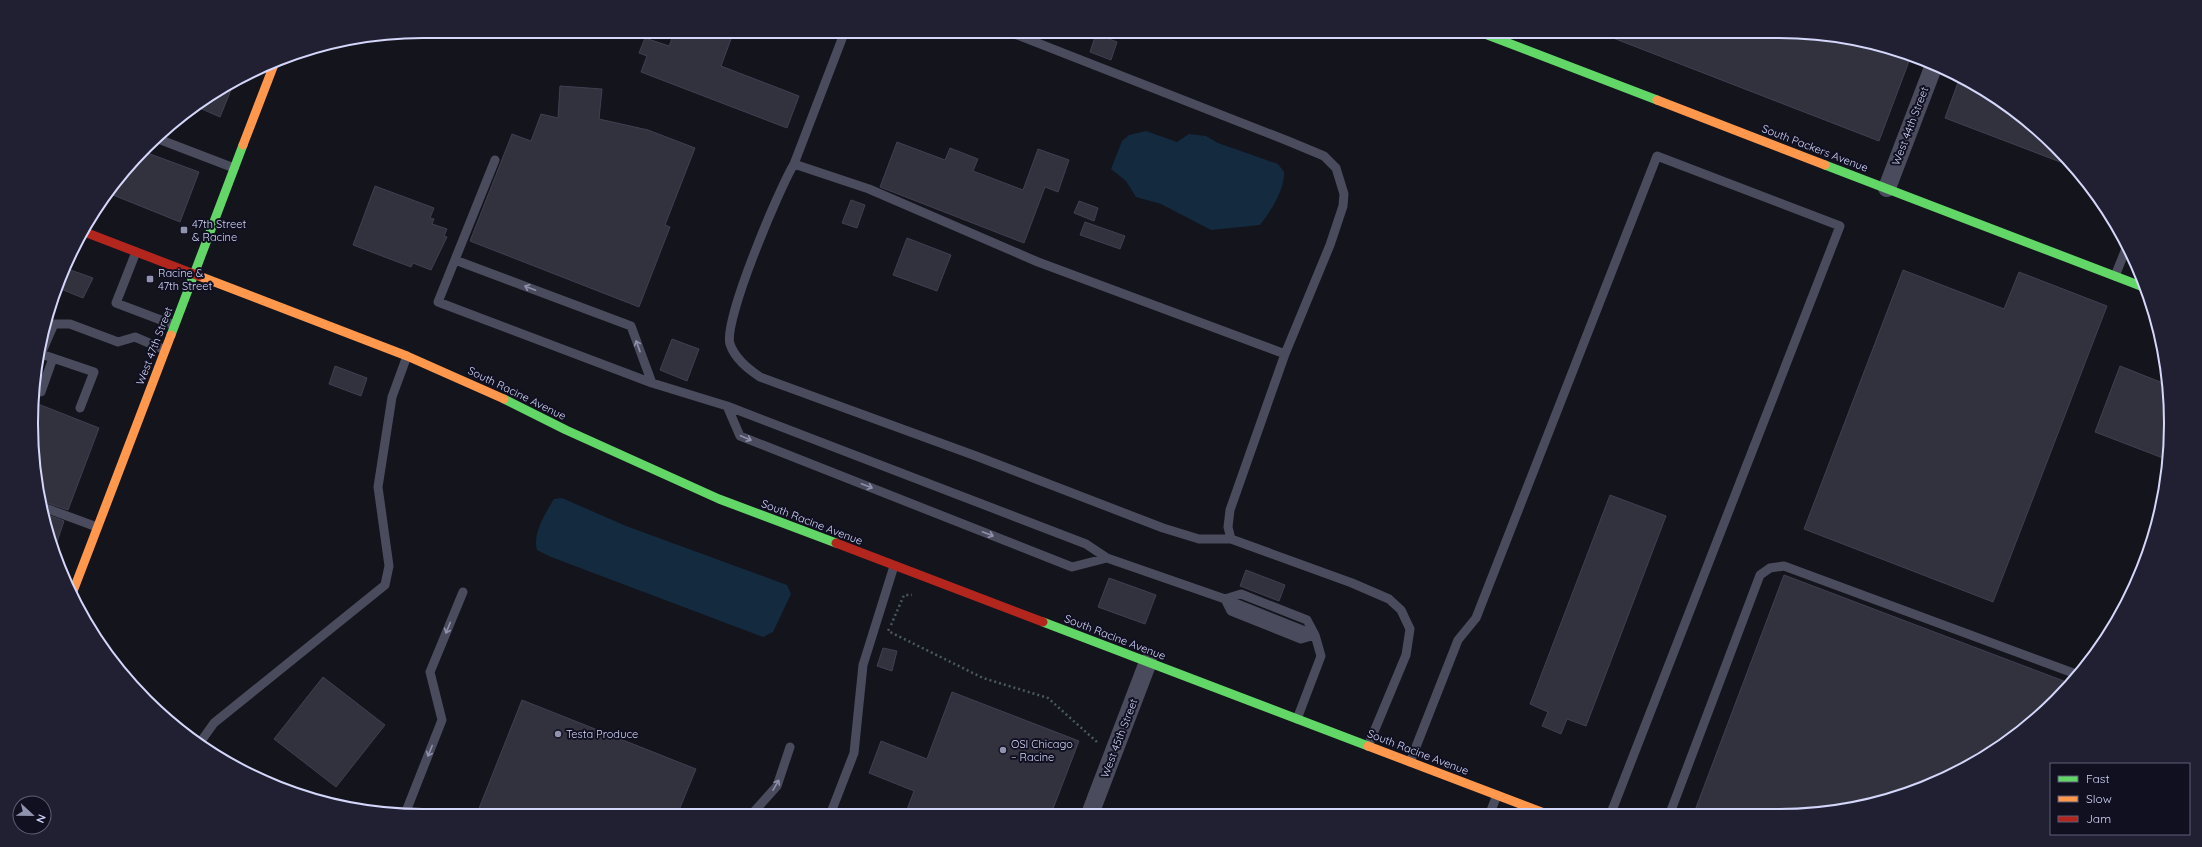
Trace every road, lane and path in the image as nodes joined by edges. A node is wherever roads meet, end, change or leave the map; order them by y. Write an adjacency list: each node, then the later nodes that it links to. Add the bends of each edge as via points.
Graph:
1 (842, 38): 8 (lane)
2 (1025, 38): 21 (lane, via 1324,156 1336,168 1344,194 1343,206)
3 (1495, 38): 10 (street, South Packers Avenue)
4 (272, 69): 9 (street, West 47th Street)
5 (1932, 70): 10 (street, West 44th Street)
6 (162, 140): 9 (lane)
7 (495, 160): 14 (lane)
8 (794, 164): 21 (lane, via 869,188 1038,262); 31 (lane, via 782,184 740,293 730,327 730,343 746,368 760,378 976,456 1163,528 1199,539)
9 (234, 168): 15 (street, West 47th Street)
10 (1887, 188): 16 (street, South Packers Avenue)
11 (89, 234): 12 (street, South Racine Avenue)
12 (136, 252): 15 (street, South Racine Avenue); 18 (lane, via 116,303)
13 (2124, 253): 16 (lane)
14 (455, 260): 25 (lane, one-way to 14, via 631,326); 25 (lane, via 438,302)
15 (194, 274): 18 (street, West 47th Street); 23 (street, South Racine Avenue)
16 (2115, 276): 17 (street, South Packers Avenue)
17 (2138, 285)
18 (174, 325): 20 (street, West 47th Street)
19 (48, 338): 20 (lane, via 54,324 70,324 118,342 135,337)
20 (165, 350): 30 (street, West 47th Street)
21 (1285, 354): 31 (lane, via 1230,510 1228,527)
22 (44, 355): 24 (lane)
23 (407, 356): 33 (street, South Racine Avenue, via 719,499); 42 (lane, via 392,397 378,487 389,566 385,585 214,723)
24 (53, 358): 26 (lane); 28 (lane, via 94,372)
25 (652, 383): 27 (lane)
26 (41, 392)
27 (727, 406): 32 (lane, via 1086,544); 32 (lane, one-way to 32, via 740,436 1072,567)
28 (80, 408)
29 (47, 509): 30 (lane)
30 (97, 527): 34 (street, West 47th Street)
31 (1231, 539): 44 (lane, via 1352,583 1389,599 1401,610 1410,629 1406,655)
32 (1107, 558): 37 (lane)
33 (894, 566): 39 (street, South Racine Avenue); 50 (lane, via 863,665 854,753)
34 (75, 587)
35 (463, 592): 48 (lane, one-way to 48, via 430,672 442,720)
36 (919, 594): 43 (path, via 904,595 888,631 983,678 1048,698)
37 (1225, 599): 38 (lane, via 1231,611 1301,639); 38 (lane, via 1241,594 1307,620)
38 (1315, 635): 41 (lane, via 1322,656)
39 (1148, 662): 41 (street, South Racine Avenue); 51 (street, West 45th Street)
40 (2072, 673): 55 (lane, via 1784,566 1770,568 1760,575)
41 (1297, 719): 44 (street, South Racine Avenue)
42 (202, 739)
43 (1097, 742)
44 (1368, 746): 46 (street, South Racine Avenue)
45 (790, 747): 49 (lane, one-way to 45, via 777,786)
46 (1410, 762): 47 (street, South Racine Avenue); 54 (lane, via 1458,640 1476,618 1657,156 1840,226)
47 (1497, 795): 52 (lane); 53 (street, South Racine Avenue)
48 (407, 808)
49 (756, 809)
50 (832, 809)
51 (1092, 809)
52 (1492, 809)
53 (1534, 809)
54 (1613, 809)
55 (1672, 809)

